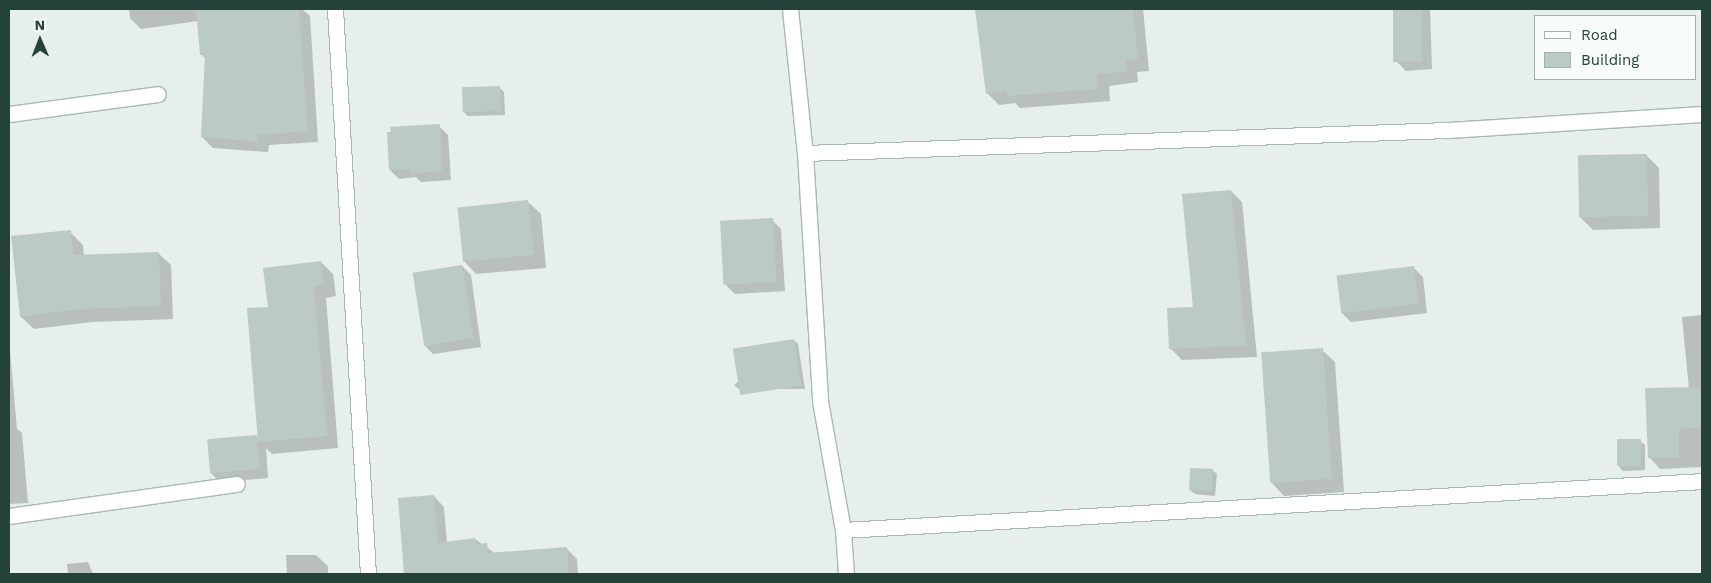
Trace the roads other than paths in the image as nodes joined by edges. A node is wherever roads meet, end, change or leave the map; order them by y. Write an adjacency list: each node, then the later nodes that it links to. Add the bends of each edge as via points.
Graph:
1 (335, 9): 11 (street)
2 (790, 9): 6 (street)
3 (158, 94): 4 (street)
4 (9, 114)
5 (1702, 114): 6 (street, via 1448,130)
6 (804, 153): 10 (street, via 820,401)
7 (1702, 481): 10 (street)
8 (237, 484): 9 (street)
9 (9, 516)
10 (843, 530): 12 (street)
11 (368, 574)
12 (846, 574)

